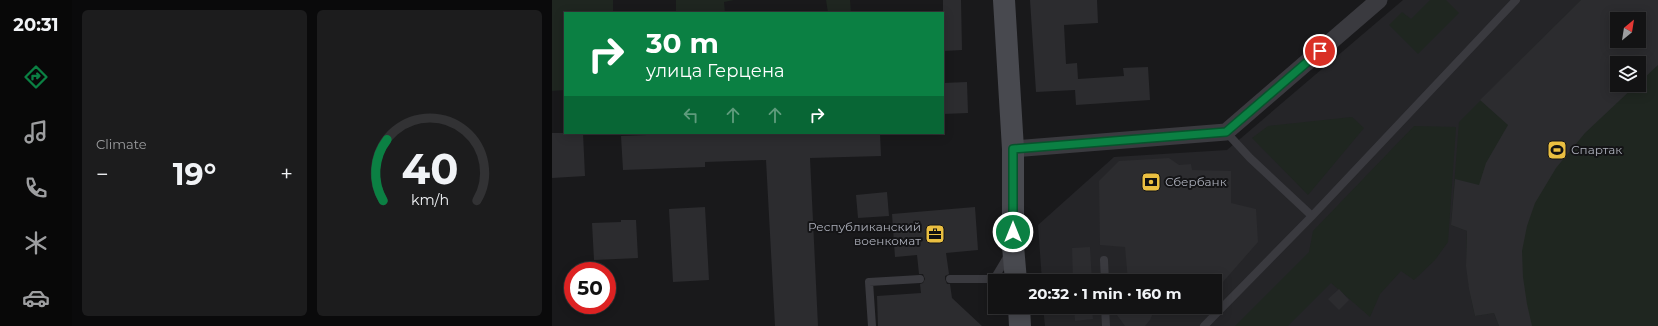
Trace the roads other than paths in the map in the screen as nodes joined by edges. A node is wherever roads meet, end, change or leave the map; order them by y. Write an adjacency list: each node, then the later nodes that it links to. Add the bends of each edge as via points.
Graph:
1 (1004, 0): 5 (main road)
2 (1379, 0): 4 (street)
3 (1516, 0): 6 (lane)
4 (1226, 132): 5 (street); 6 (lane)
5 (1013, 149): 7 (main road)
6 (1312, 216): 18 (lane)
7 (1014, 246): 9 (main road); 12 (lane, via 994,279)
8 (1104, 260): 10 (lane)
9 (1016, 274)
10 (1105, 274)
11 (920, 279): 15 (lane, via 869,282)
12 (950, 279)
13 (1019, 314): 16 (main road)
14 (1105, 314): 17 (lane)
15 (872, 326)
16 (1020, 326)
17 (1106, 326)
18 (1204, 326)

